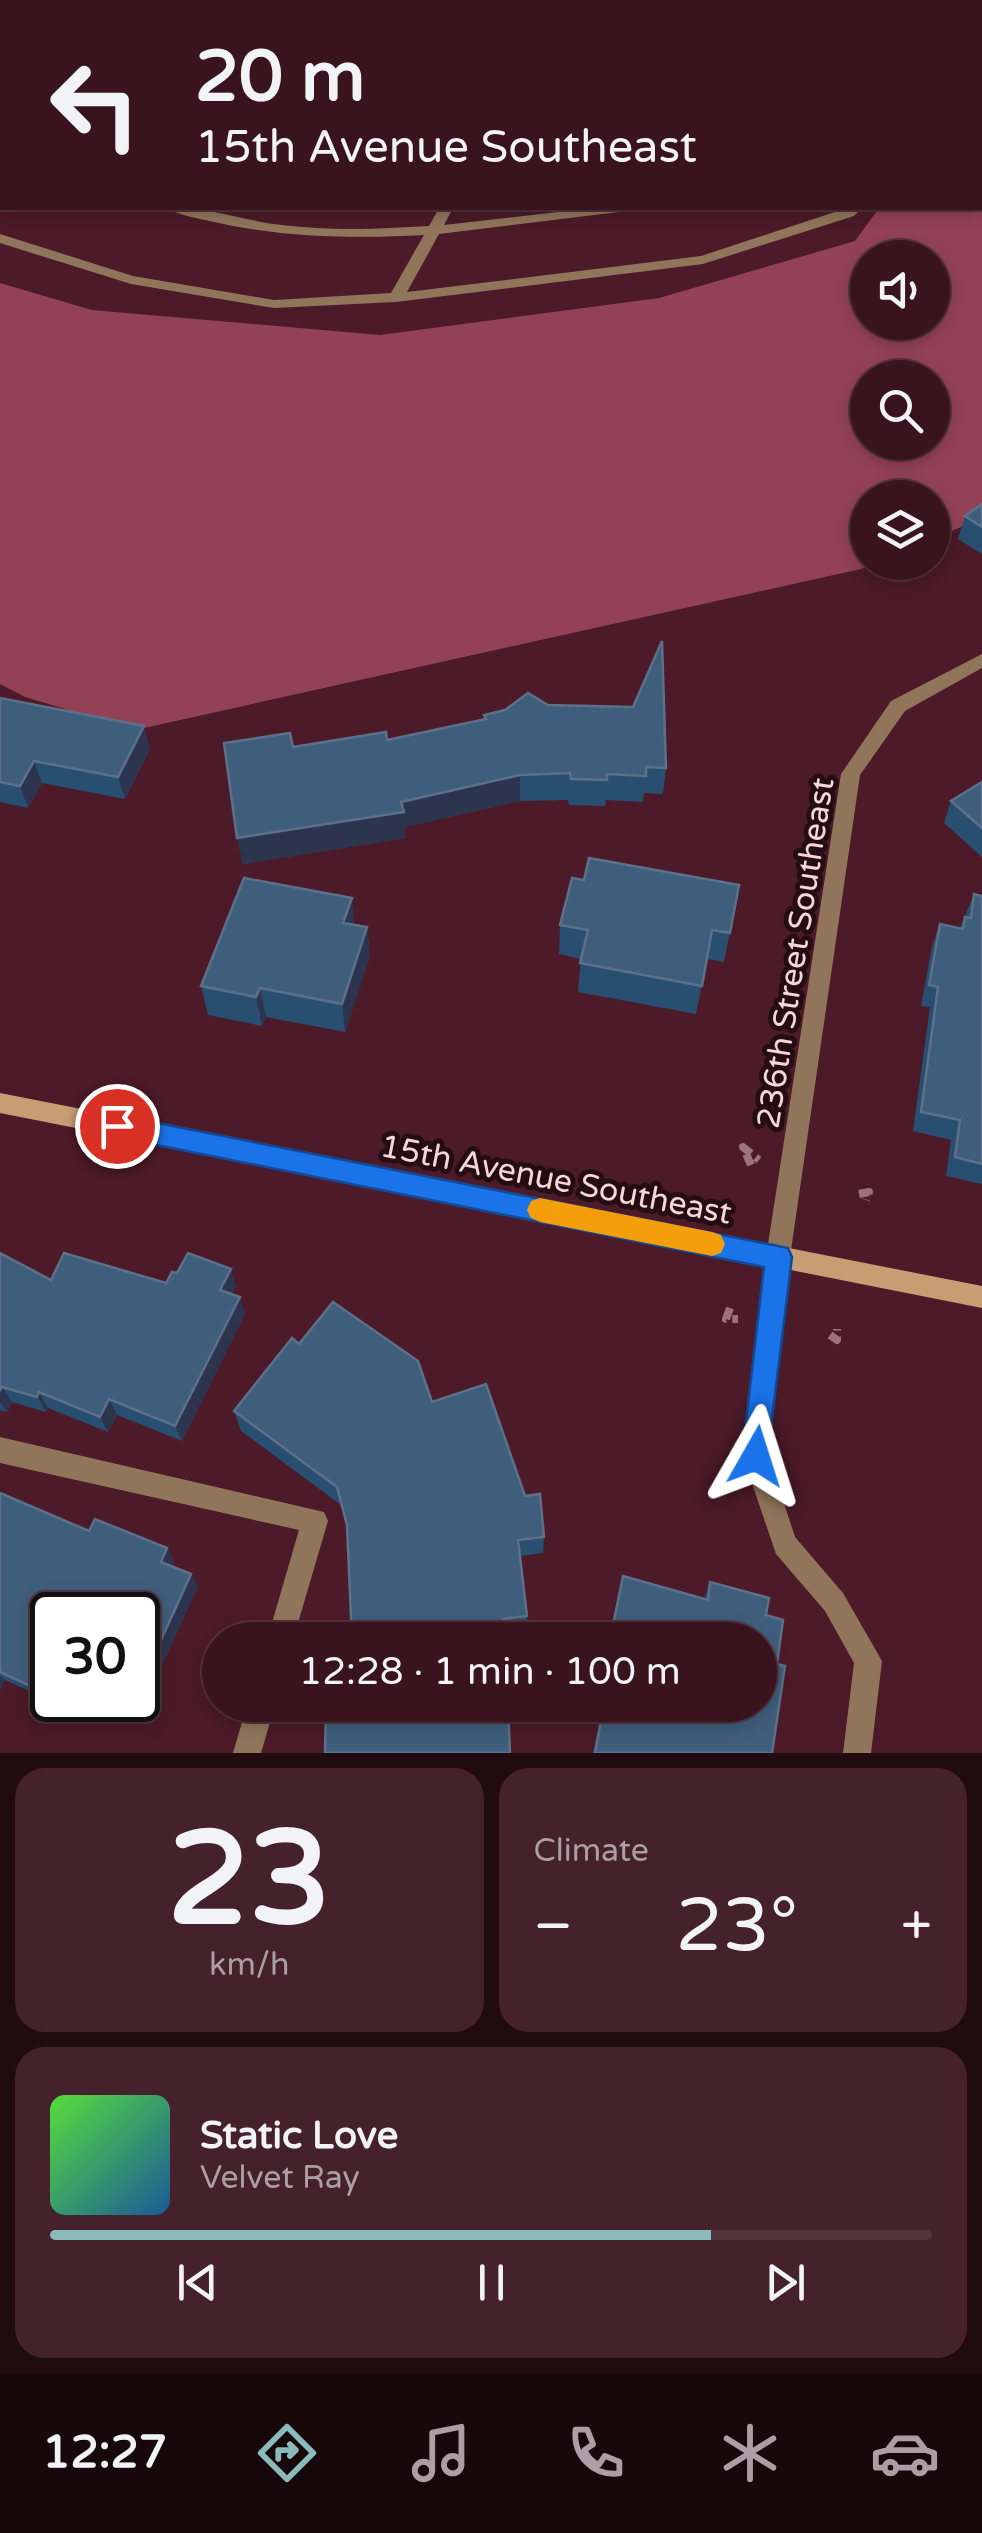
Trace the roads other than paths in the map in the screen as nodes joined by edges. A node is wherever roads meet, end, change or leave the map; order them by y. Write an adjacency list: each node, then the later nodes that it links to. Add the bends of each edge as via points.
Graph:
1 (182, 210): 5 (street, via 321,234)
2 (445, 210): 5 (street)
3 (602, 210): 5 (street)
4 (853, 210): 7 (street, via 703,260)
5 (434, 231): 7 (street)
6 (0, 238): 7 (street, via 131,280 274,304)
7 (396, 298)
8 (982, 660): 10 (street, 236th Street Southeast, via 898,706 851,774)
9 (0, 1103): 10 (street, 15th Avenue Southeast)
10 (778, 1257): 11 (street, 15th Avenue Southeast); 16 (street, 236th Street Southeast, via 756,1456 785,1545 834,1602 868,1662)
11 (982, 1297)
12 (0, 1450): 13 (street, via 315,1521)
13 (285, 1622)
14 (256, 1722): 15 (street)
15 (247, 1753)
16 (856, 1753)

